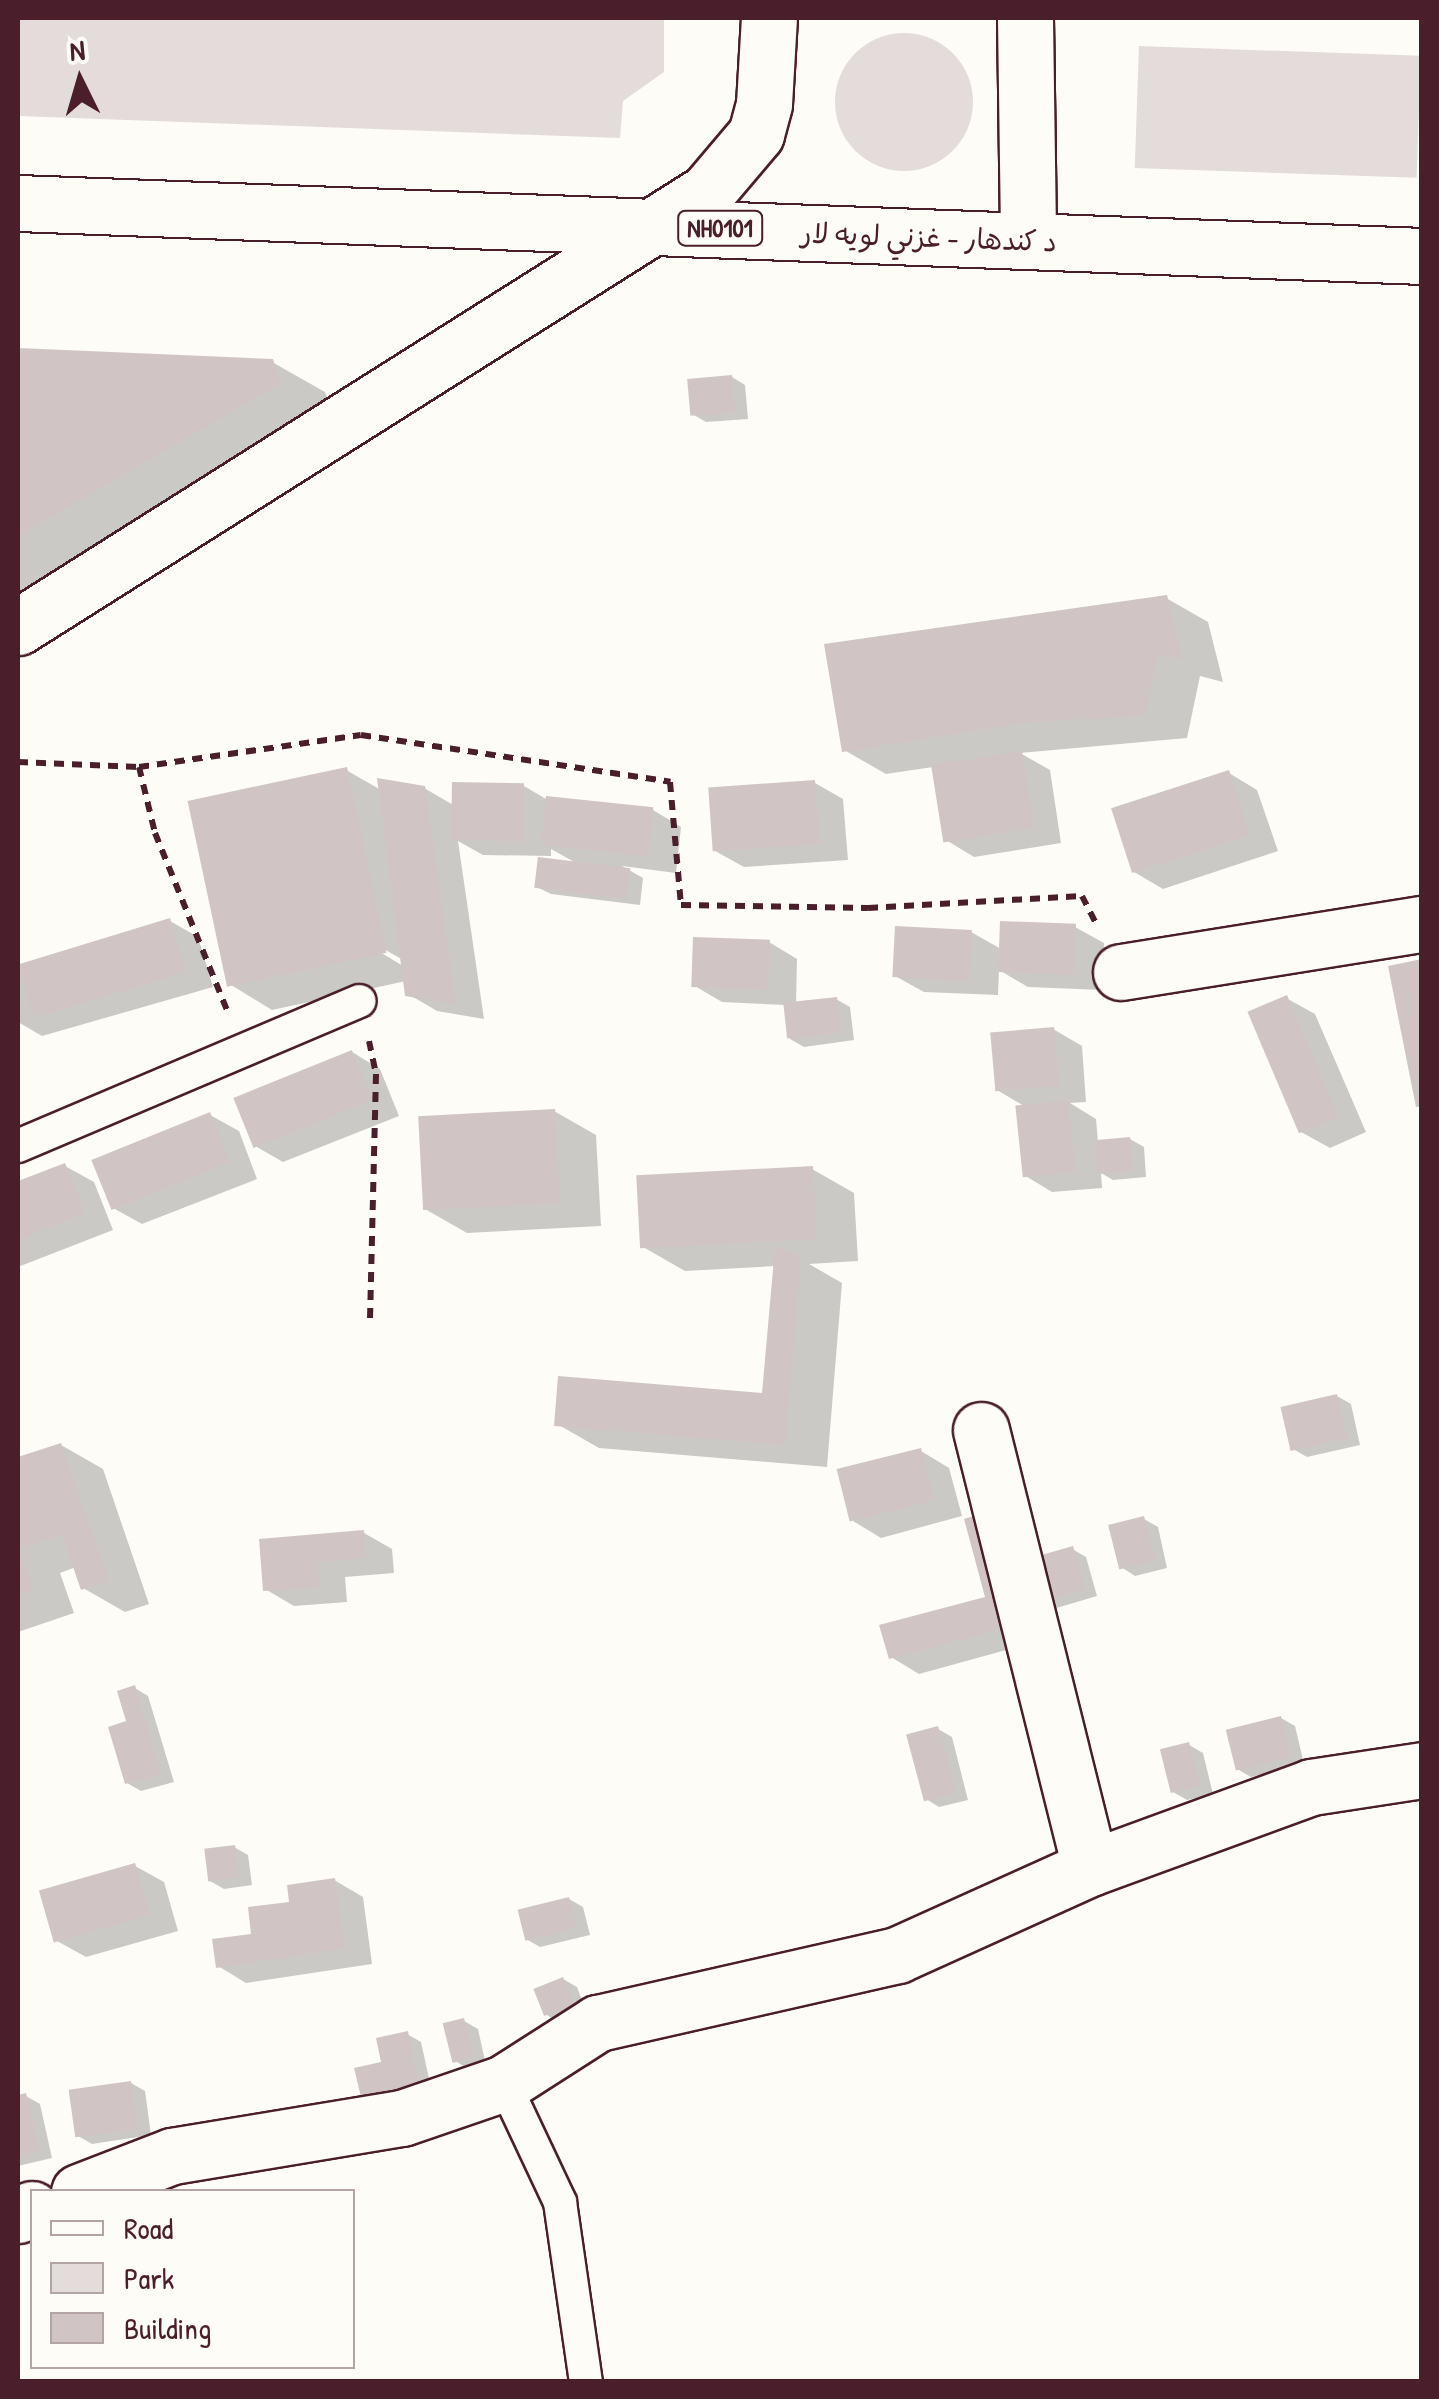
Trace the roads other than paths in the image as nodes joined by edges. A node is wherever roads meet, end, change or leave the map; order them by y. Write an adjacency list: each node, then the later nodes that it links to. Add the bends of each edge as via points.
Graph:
1 (769, 18): 4 (main road, via 756,134 707,192)
2 (1025, 18): 5 (main road)
3 (18, 203): 4 (main road, د کندهار - غزني لويه لار / NH0101)
4 (659, 226): 5 (main road, د کندهار - غزني لويه لار / NH0101); 7 (main road)
5 (1028, 240): 6 (main road, د کندهار - غزني لويه لار / NH0101)
6 (1422, 256)
7 (18, 627)
8 (1422, 924): 9 (main road)
9 (1121, 972)
10 (360, 1001): 11 (lane)
11 (18, 1146)
12 (980, 1430): 14 (main road)
13 (1422, 1770): 14 (main road, via 1310,1787)
14 (1090, 1868): 15 (main road, via 897,1955 598,2023)
15 (504, 2083): 16 (main road, via 402,2118 172,2156); 17 (lane, via 560,2202)
16 (87, 2189)
17 (586, 2382)

